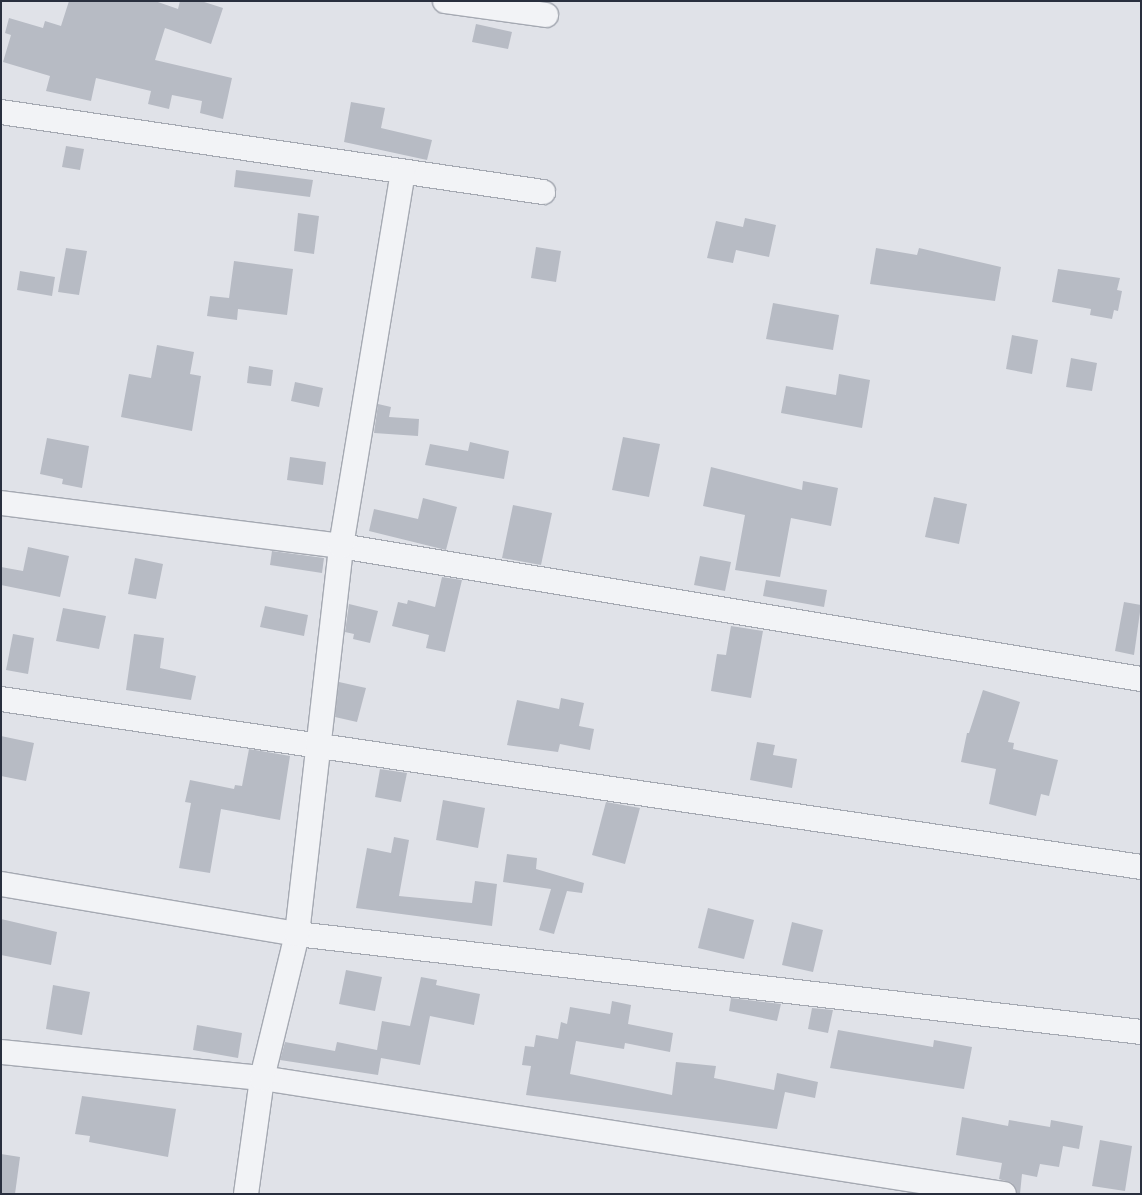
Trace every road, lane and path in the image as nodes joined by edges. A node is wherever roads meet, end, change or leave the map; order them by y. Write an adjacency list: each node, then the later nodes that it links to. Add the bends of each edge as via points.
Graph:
1 (445, 1): 2 (street)
2 (546, 15)
3 (1, 112): 4 (street)
4 (403, 172): 5 (street); 7 (street)
5 (543, 192)
6 (1, 503): 7 (street)
7 (341, 546): 8 (street); 10 (street)
8 (1141, 679)
9 (1, 699): 10 (street)
10 (319, 746): 11 (street); 13 (street)
11 (1141, 867)
12 (1, 884): 13 (street)
13 (297, 934): 14 (street); 16 (street)
14 (1141, 1032)
15 (1, 1052): 16 (street)
16 (262, 1078): 17 (street); 18 (street)
17 (246, 1194)
18 (1004, 1194)

